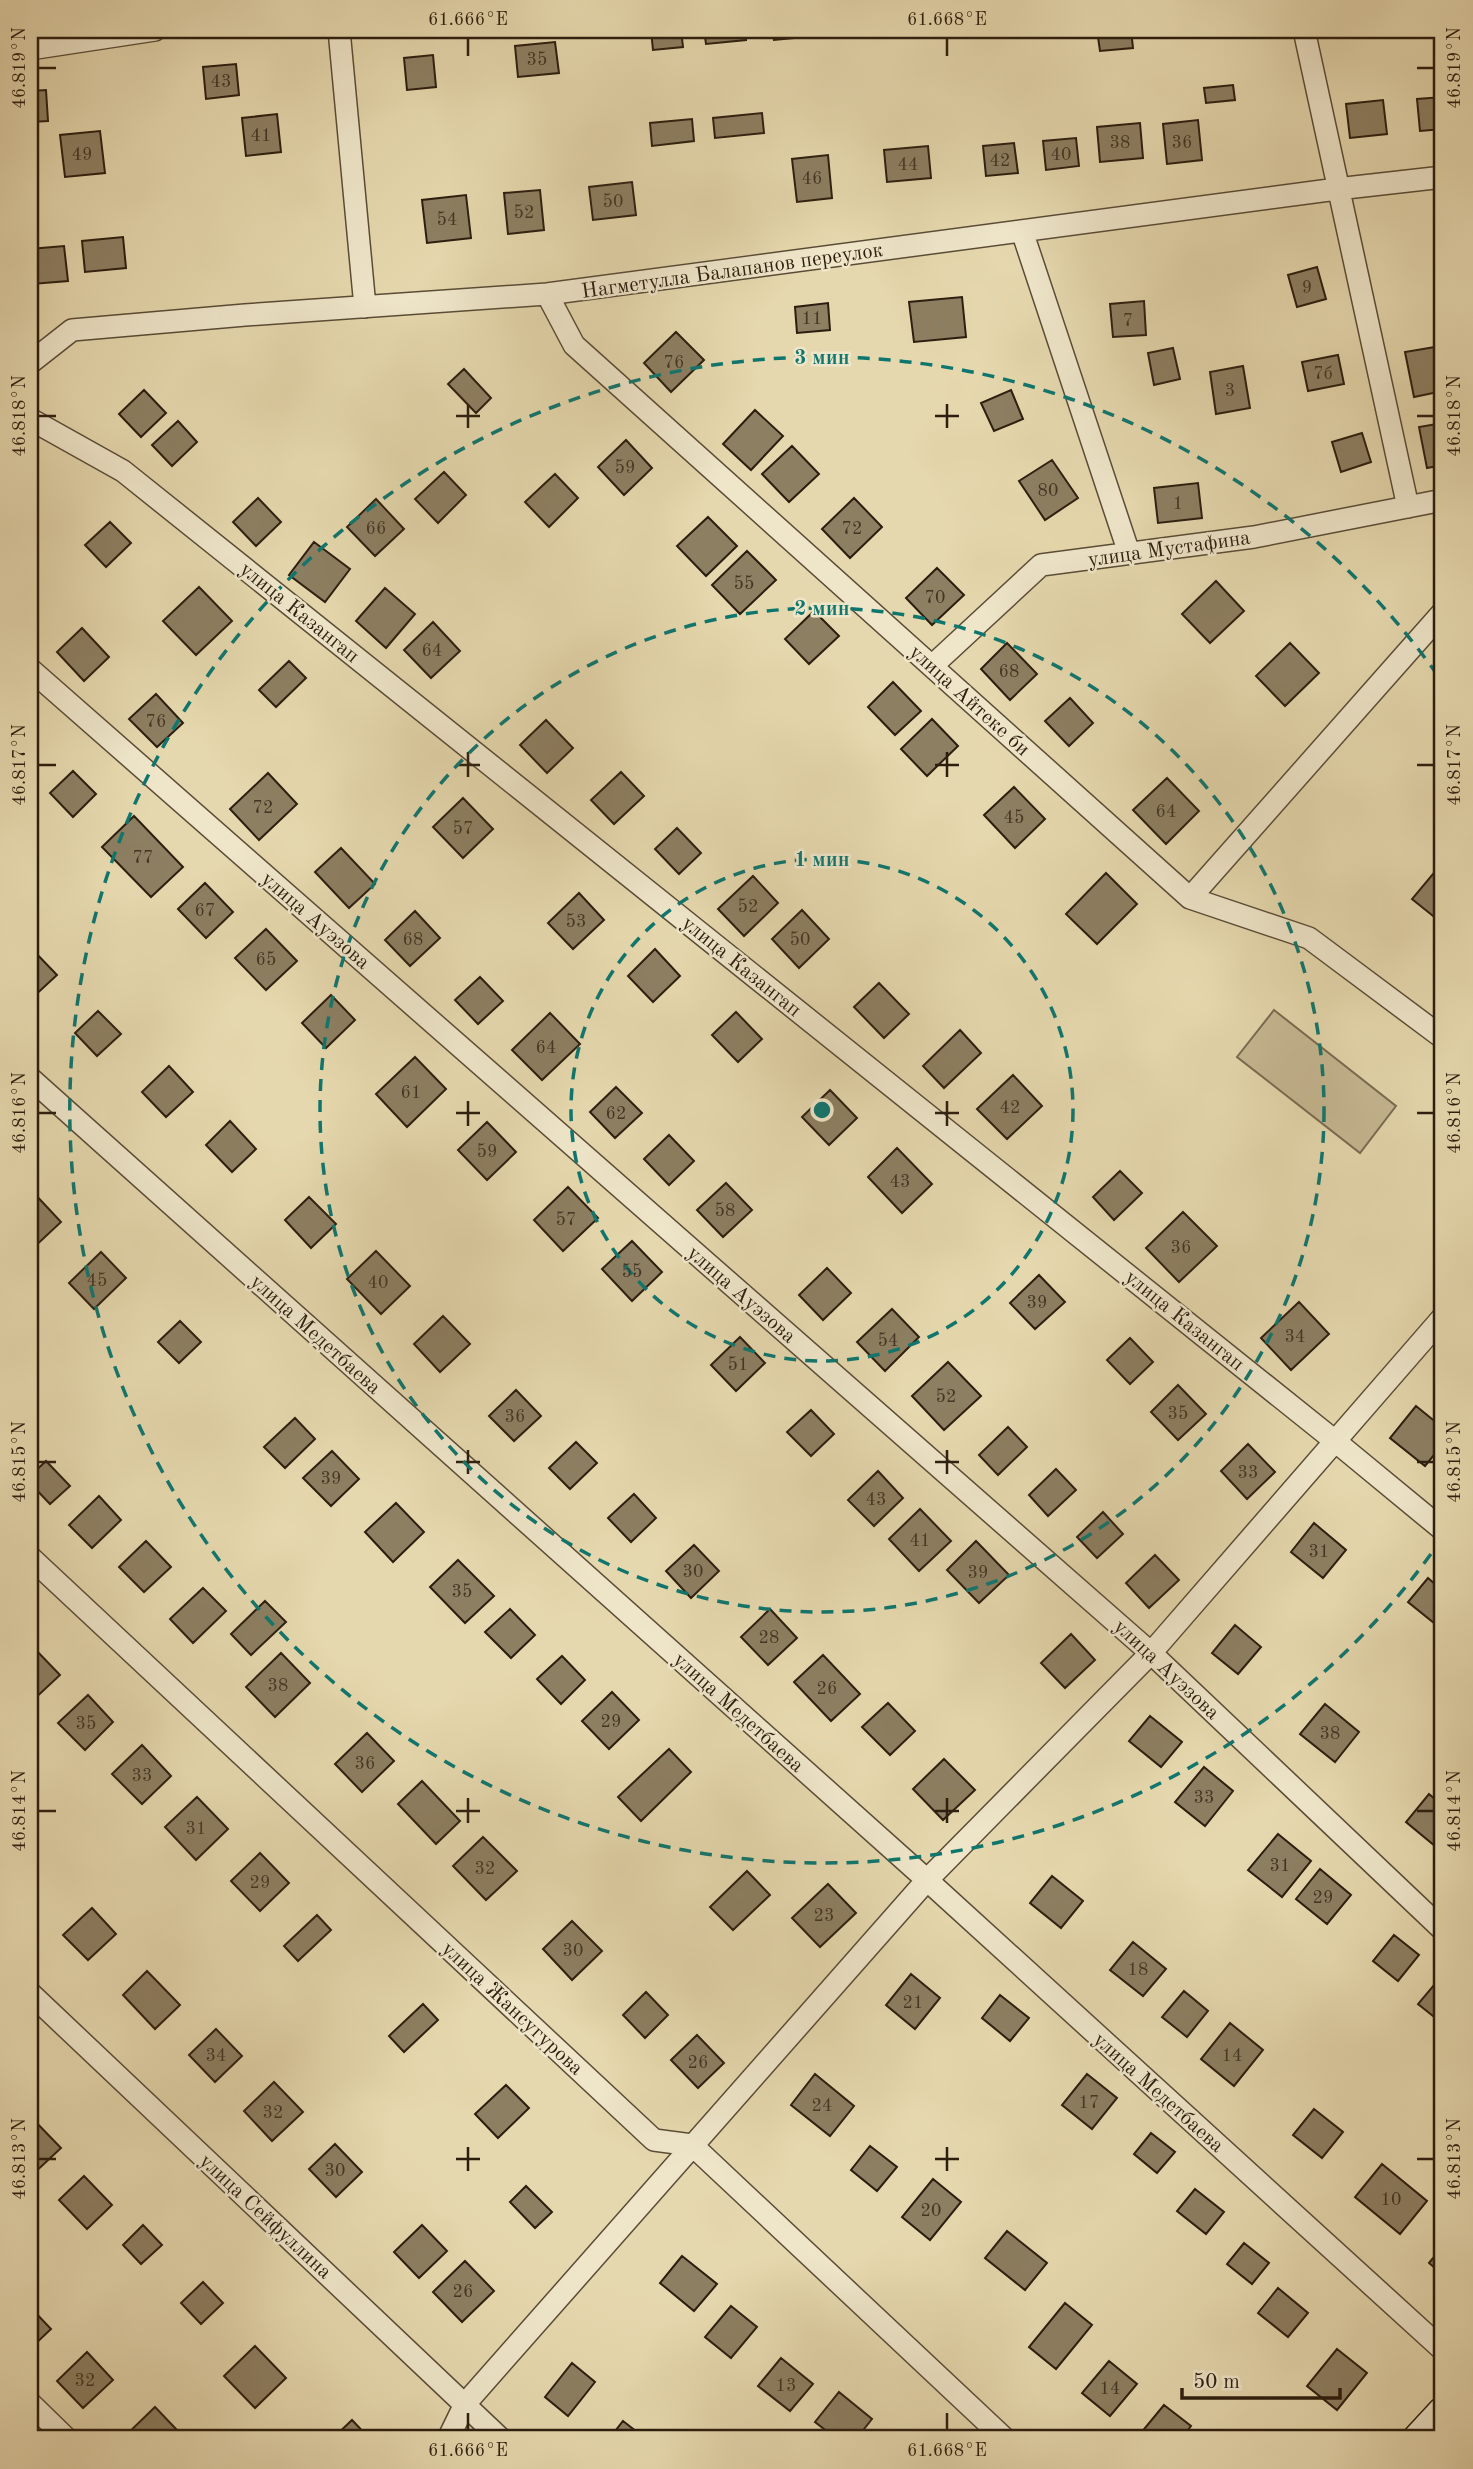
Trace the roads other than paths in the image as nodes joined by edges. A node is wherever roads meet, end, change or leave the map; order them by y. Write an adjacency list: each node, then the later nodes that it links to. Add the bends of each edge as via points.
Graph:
1 (155, 30): 4 (street)
2 (338, 30): 9 (street)
3 (1304, 30): 6 (street)
4 (30, 49)
5 (1443, 177): 6 (street, Нагметулла Балапанов переулок)
6 (1337, 189): 7 (street, Нагметулла Балапанов переулок); 13 (street)
7 (1022, 231): 8 (street, Нагметулла Балапанов переулок); 14 (street)
8 (547, 295): 9 (street, Нагметулла Балапанов переулок); 16 (street, улица Айтеке би, via 574,345)
9 (365, 307): 10 (street, Нагметулла Балапанов переулок, via 72,330)
10 (30, 363)
11 (30, 419): 22 (street, улица Казангап, via 132,479)
12 (1441, 503): 13 (street, улица Мустафина)
13 (1408, 507): 14 (street, улица Мустафина, via 1254,537)
14 (1129, 554): 16 (street, улица Мустафина, via 1041,565)
15 (1443, 612): 18 (street)
16 (932, 666): 18 (street, улица Айтеке би)
17 (30, 669): 25 (street, улица Ауэзова)
18 (1190, 898): 19 (street, улица Айтеке би, via 1309,938)
19 (1443, 1038)
20 (30, 1078): 26 (street, улица Медетбаева)
21 (1443, 1317): 22 (street)
22 (1335, 1441): 23 (street, улица Казангап); 25 (street)
23 (1443, 1530)
24 (30, 1557): 29 (street, улица Жансугурова, via 654,2140)
25 (1151, 1653): 26 (street); 27 (street, улица Ауэзова)
26 (927, 1880): 29 (street); 30 (street, улица Медетбаева)
27 (1443, 1930)
28 (30, 1993): 32 (street, улица Сейфуллина)
29 (692, 2145): 32 (street); 37 (street)
30 (1443, 2350)
31 (30, 2403): 34 (street)
32 (465, 2404): 35 (street); 36 (street, улица Сейфуллина)
33 (1443, 2412): 38 (street)
34 (67, 2439)
35 (448, 2439)
36 (501, 2439)
37 (1005, 2439)
38 (1418, 2439)

